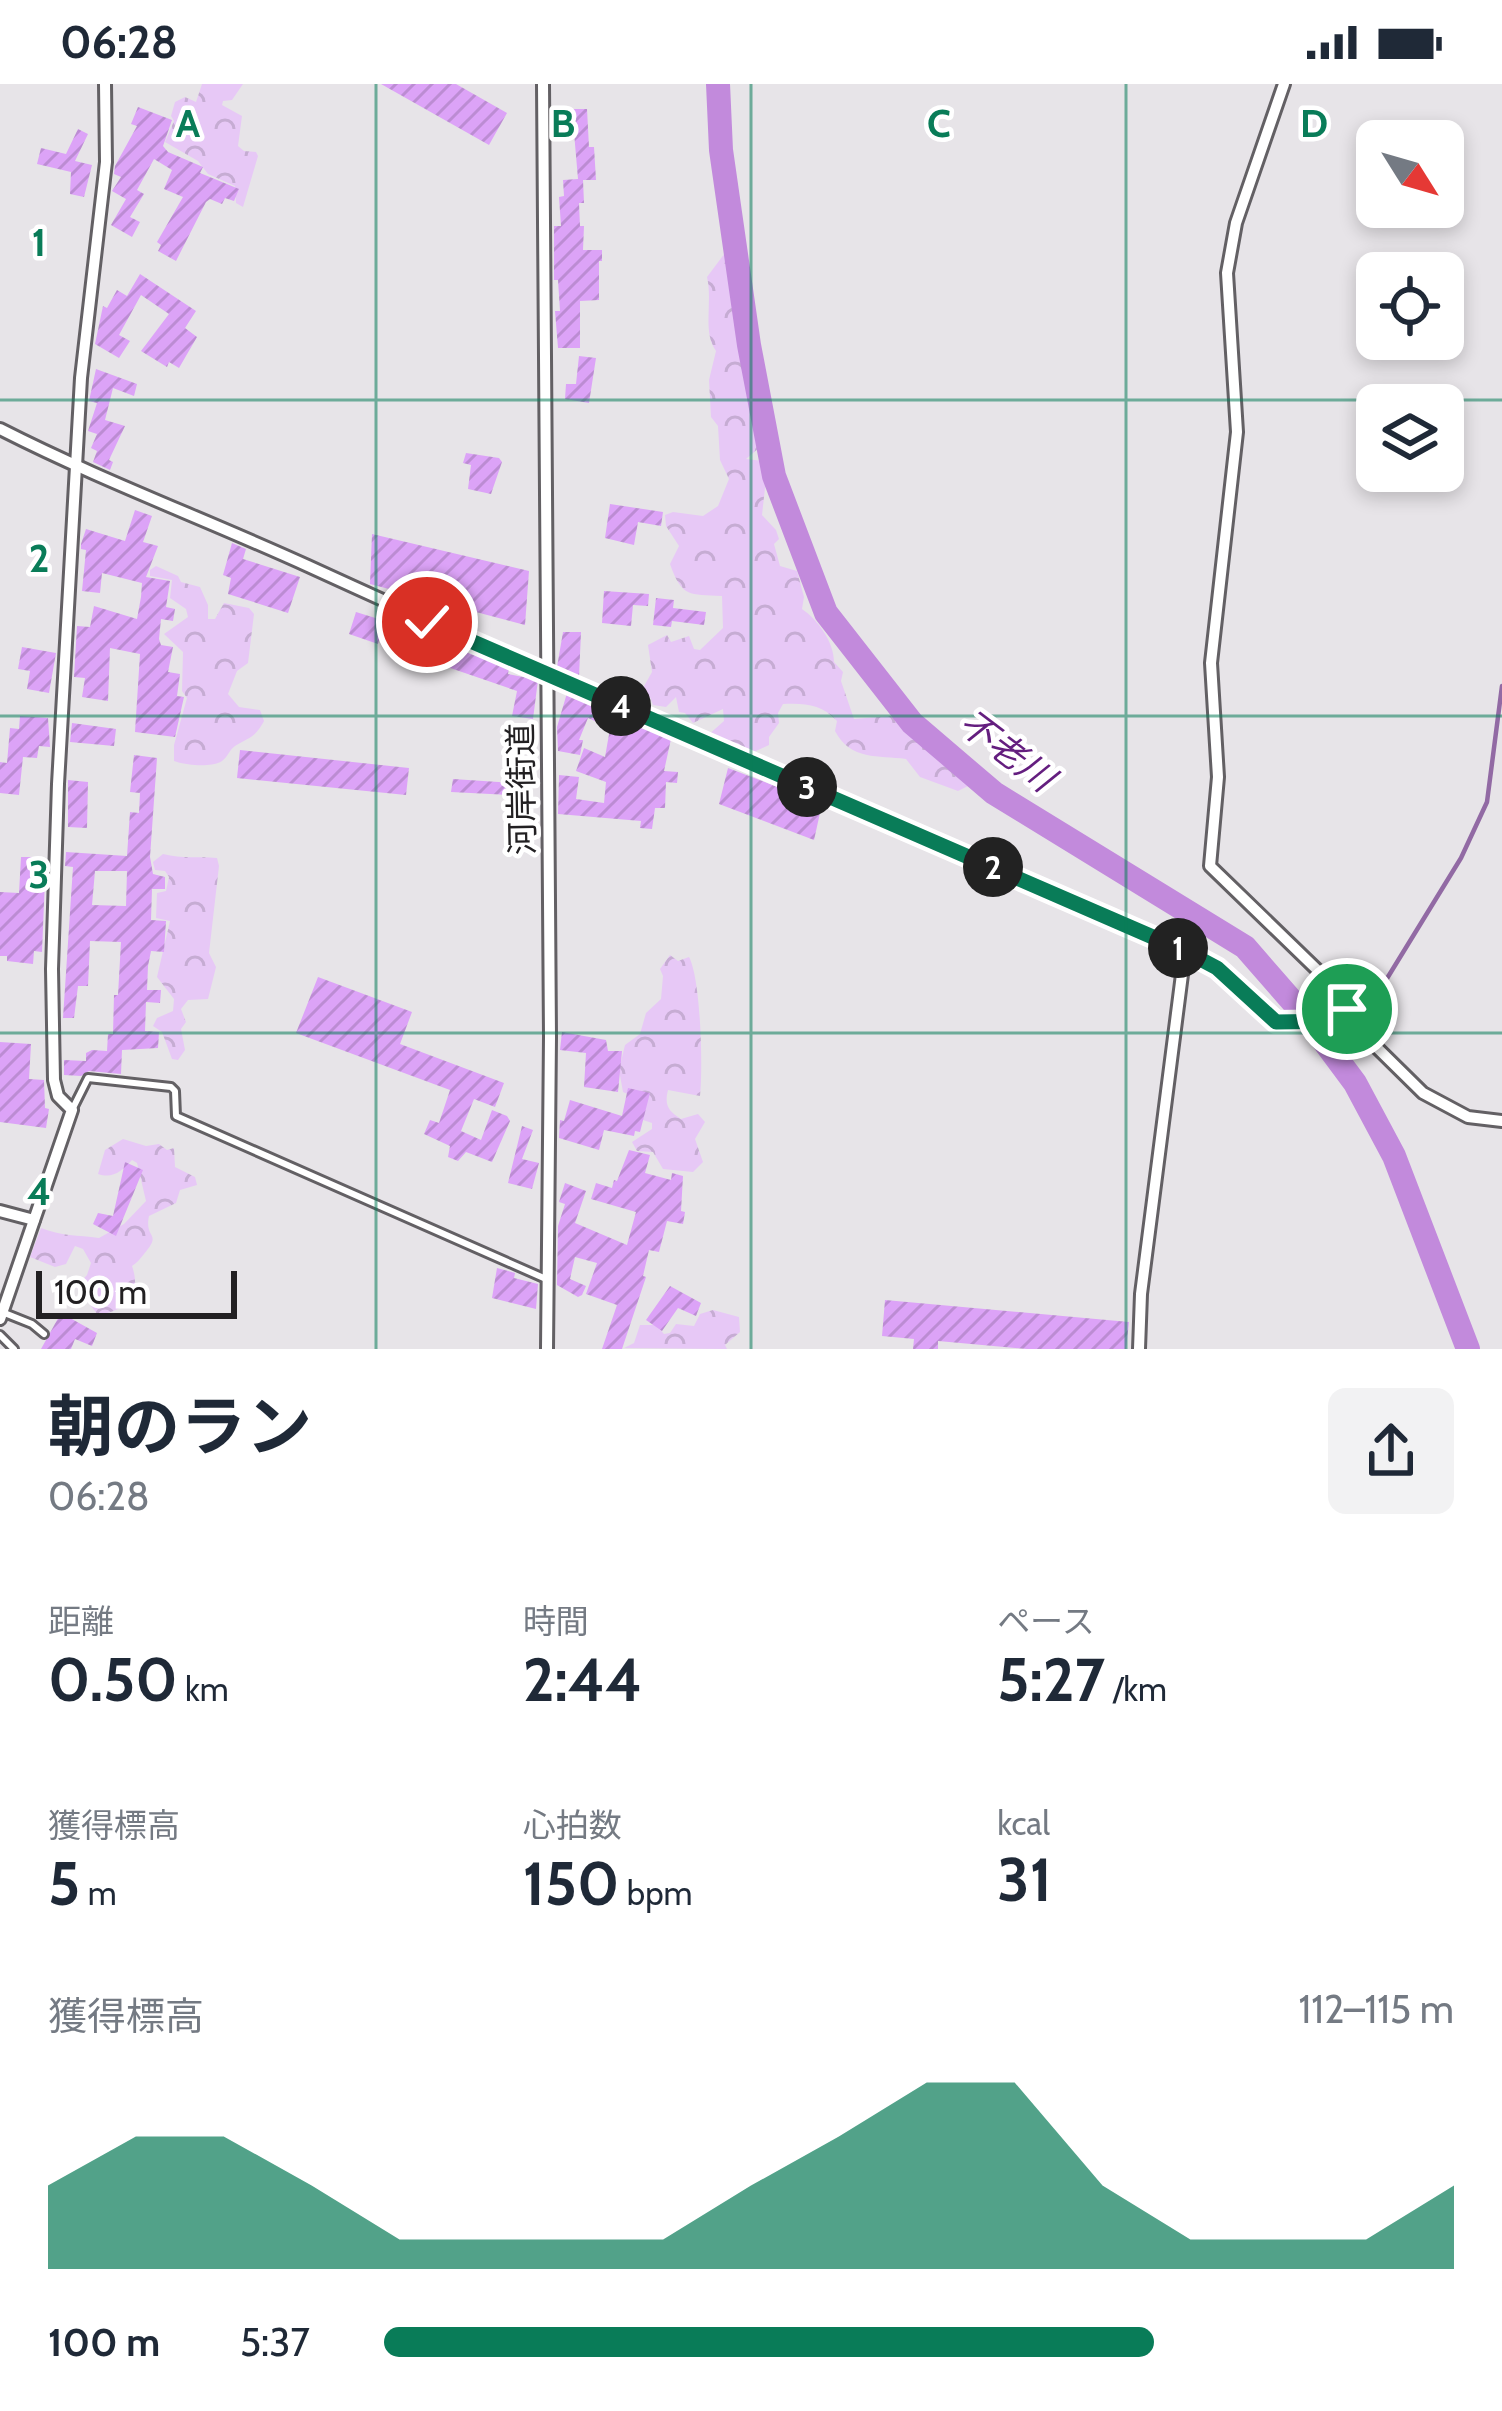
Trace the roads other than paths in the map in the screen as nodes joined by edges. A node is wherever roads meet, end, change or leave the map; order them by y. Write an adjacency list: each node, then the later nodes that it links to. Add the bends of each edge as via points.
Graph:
1 (105, 84): 5 (street, via 106,161)
2 (543, 84): 6 (street, 河岸街道)
3 (1284, 84): 8 (street, via 1227,273 1237,432 1211,663 1218,776 1210,866 1339,992 1347,1009)
4 (0, 429): 5 (street)
5 (78, 469): 6 (street); 9 (street, via 52,969 54,1080)
6 (547, 673): 7 (street); 13 (street, 河岸街道)
7 (1185, 951): 8 (street, via 1217,968 1276,1022); 19 (street)
8 (1341, 1021): 10 (street, via 1423,1093 1468,1118)
9 (72, 1110): 12 (street); 13 (lane, via 88,1078 171,1087 176,1116)
10 (1502, 1121)
11 (0, 1211): 12 (street)
12 (34, 1220): 14 (street)
13 (548, 1280): 18 (street, 河岸街道)
14 (1, 1316): 15 (lane)
15 (44, 1334)
16 (0, 1335): 17 (lane)
17 (14, 1349)
18 (547, 1349)
19 (1139, 1349)

